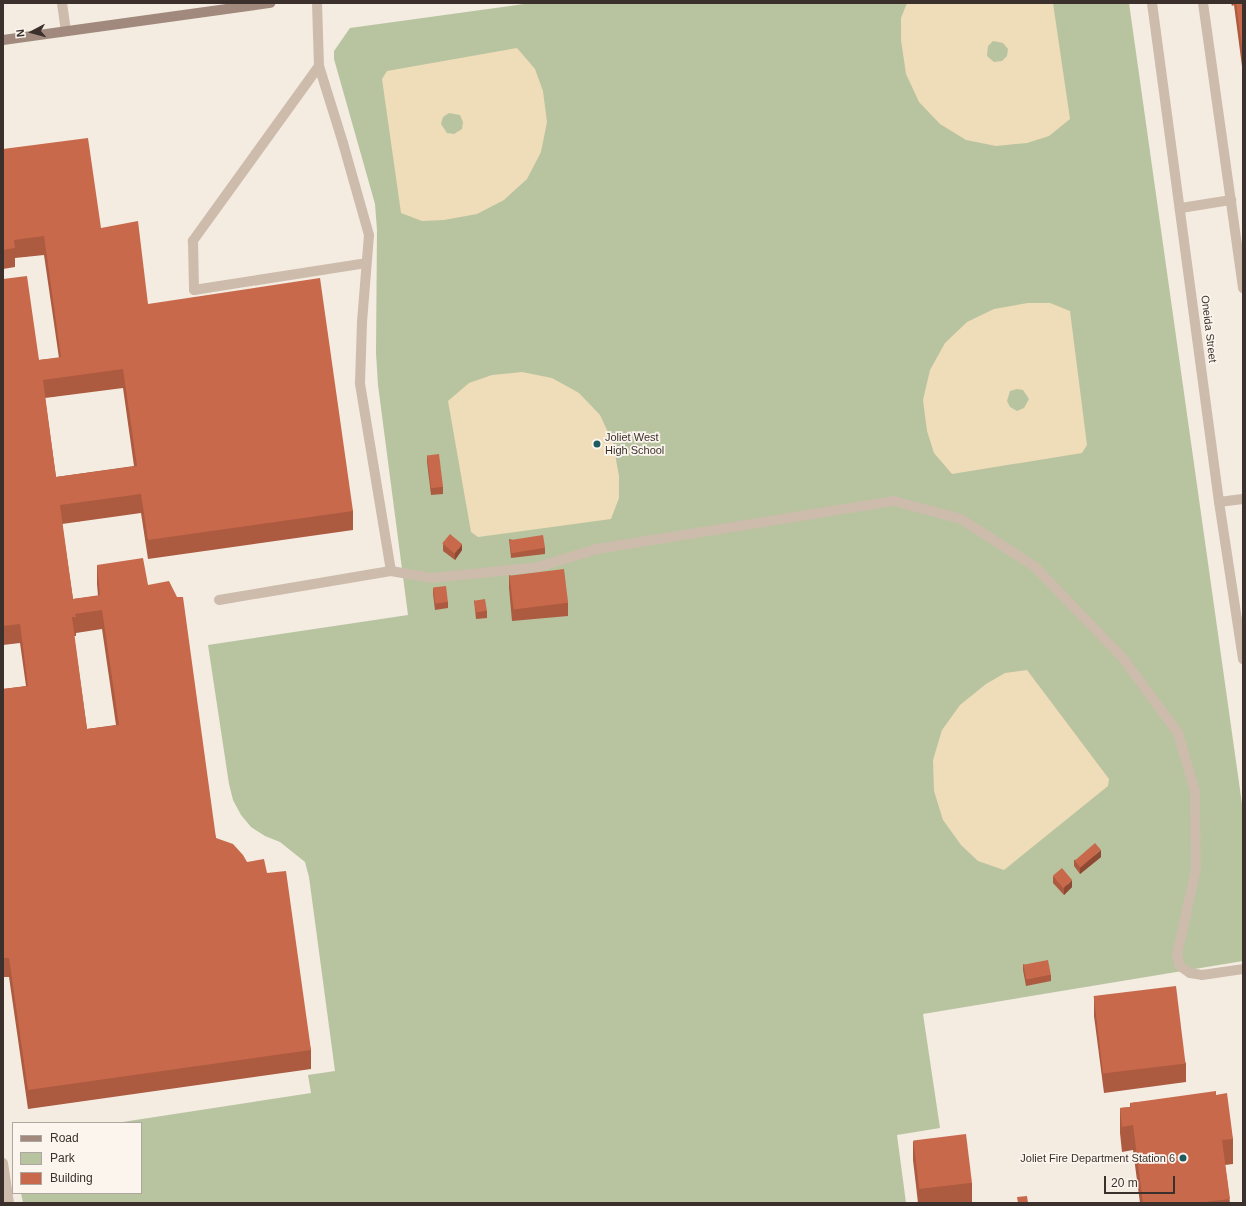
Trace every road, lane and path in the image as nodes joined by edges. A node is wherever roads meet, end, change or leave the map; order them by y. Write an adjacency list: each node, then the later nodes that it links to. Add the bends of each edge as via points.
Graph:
1 (62, 3): 6 (street)
2 (270, 3): 6 (main road)
3 (317, 3): 8 (street)
4 (1152, 3): 10 (street, Oneida Street)
5 (1203, 3): 9 (street)
6 (66, 31): 7 (main road)
7 (3, 40)
8 (319, 66): 11 (street, via 368,235); 11 (street, via 193,241 194,290)
9 (1231, 200): 10 (street); 12 (street)
10 (1181, 208): 14 (street, Oneida Street)
11 (366, 263): 15 (street, via 360,383)
12 (1243, 288)
13 (1243, 499): 14 (street)
14 (1219, 502): 17 (street, Oneida Street)
15 (391, 571): 16 (street); 18 (street, via 432,578 538,567 597,549 894,501 961,519 1034,566 1122,657 1178,733 1195,792 1196,869 1177,955 1180,966 1190,973 1202,975)
16 (219, 600)
17 (1243, 659)
18 (1243, 969)
19 (3, 1163): 20 (street)
20 (9, 1203)

